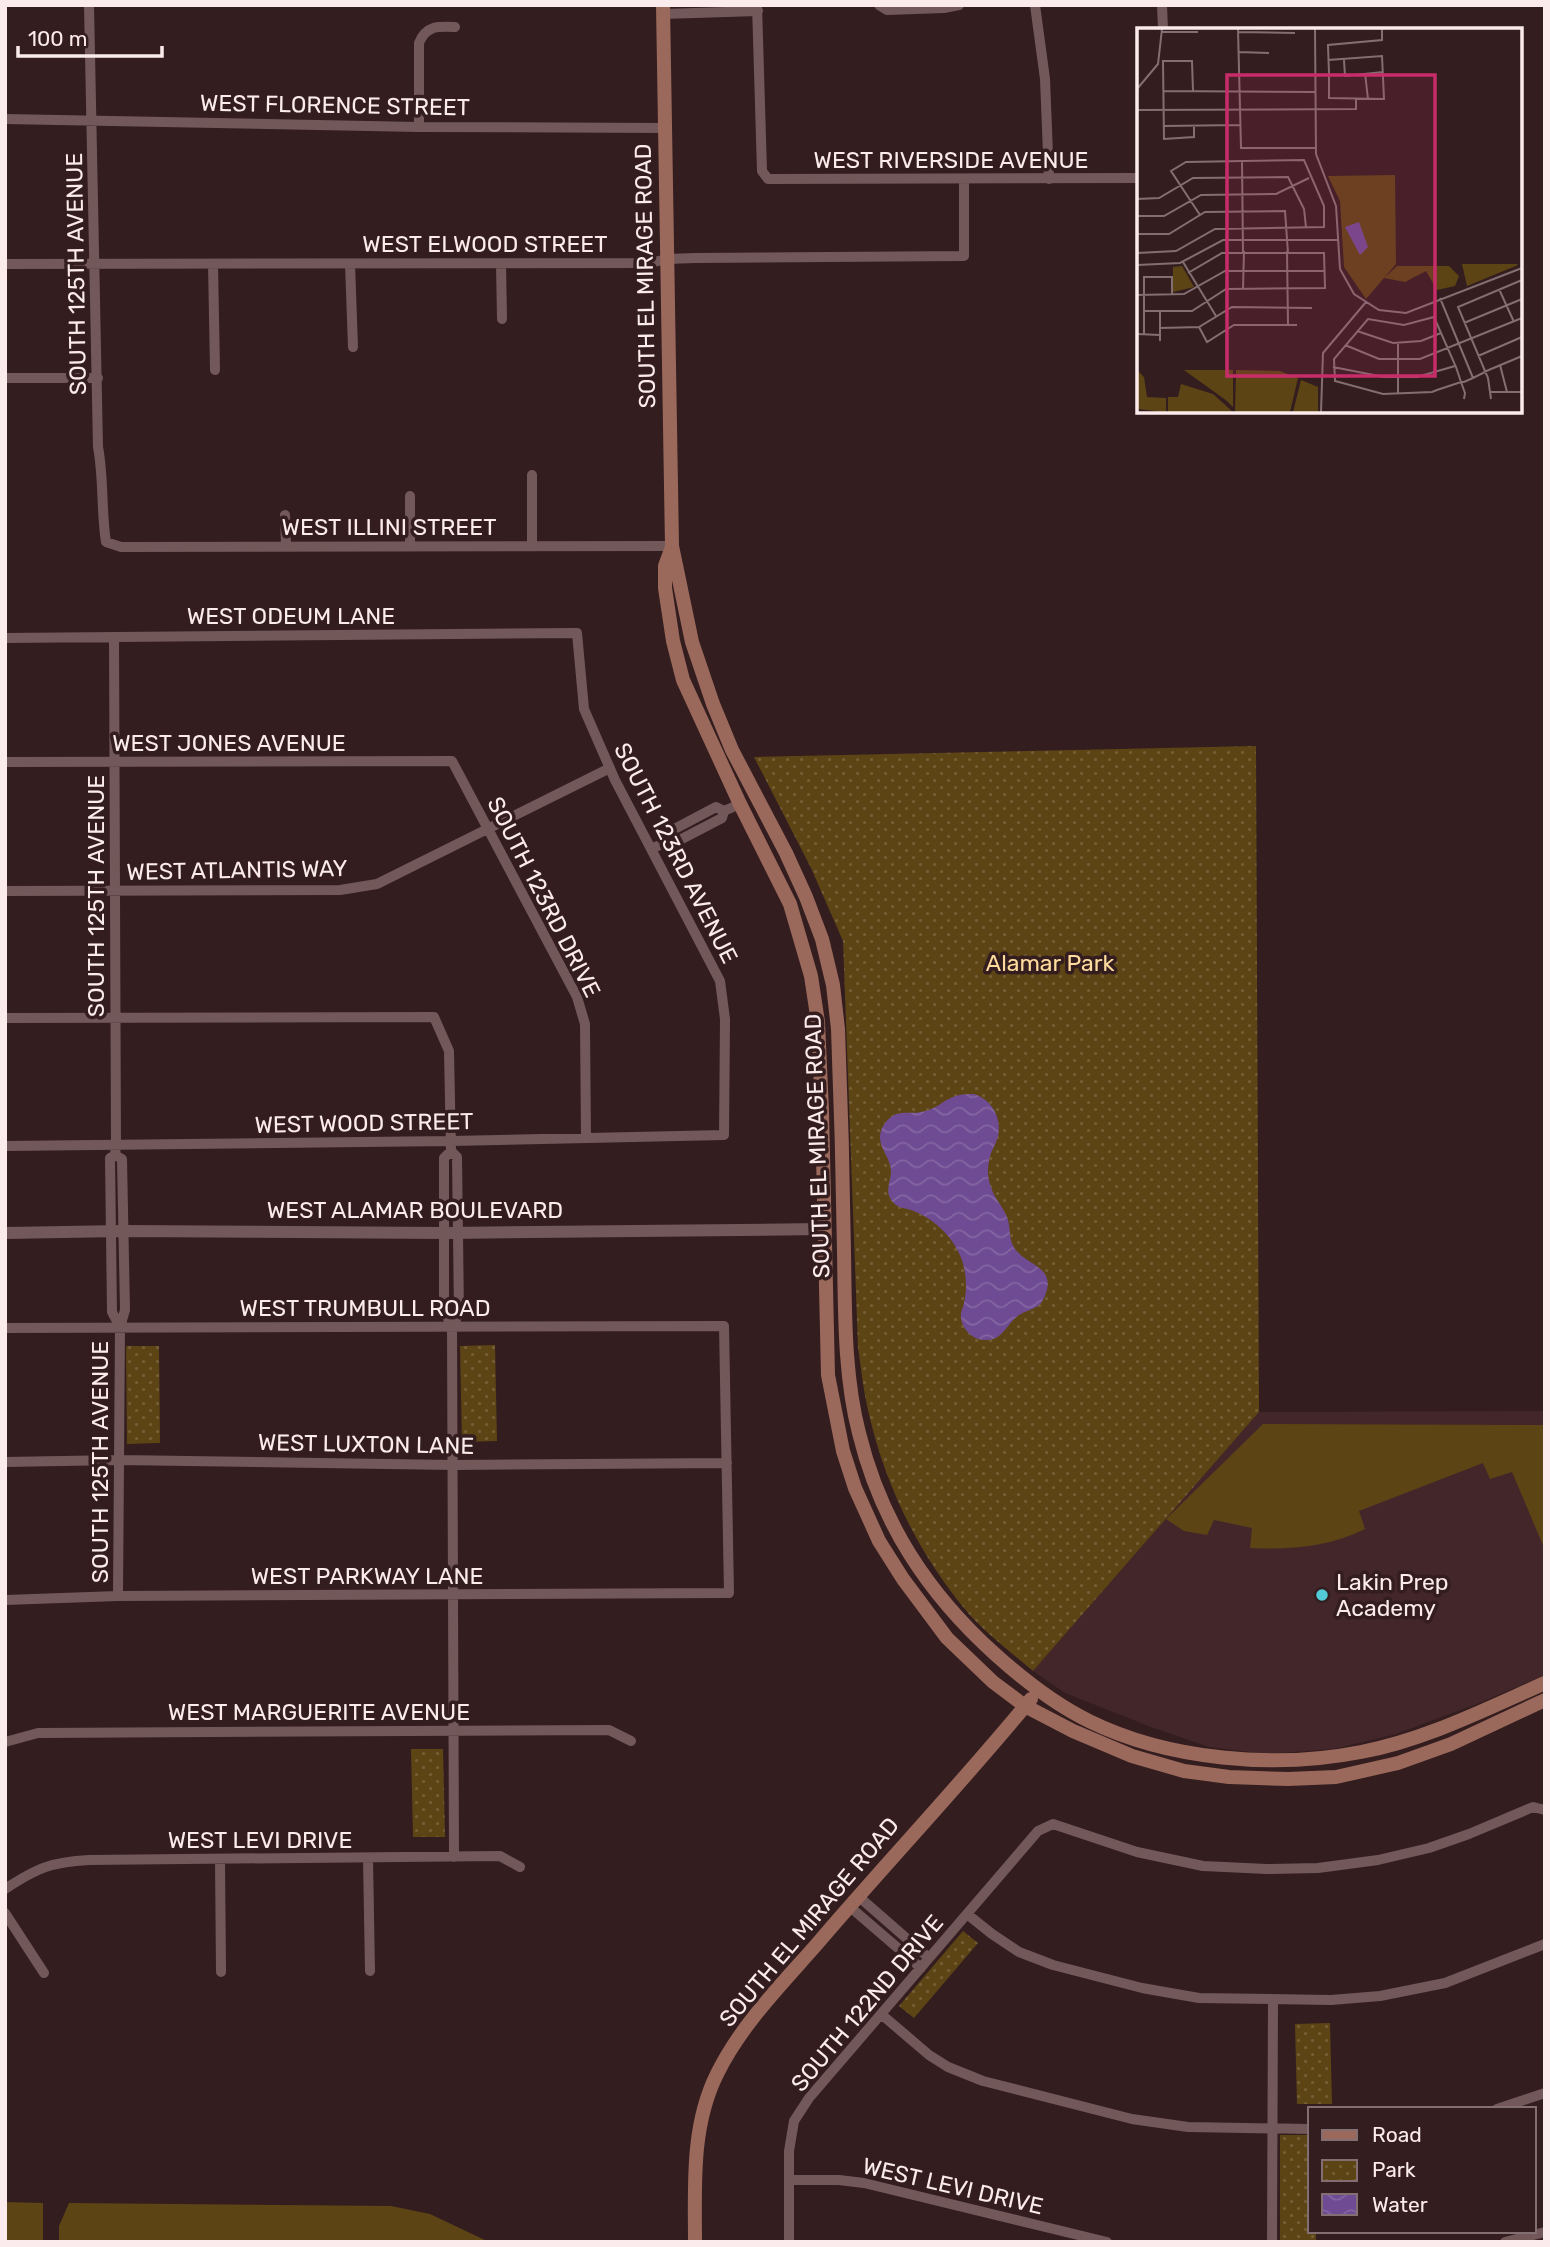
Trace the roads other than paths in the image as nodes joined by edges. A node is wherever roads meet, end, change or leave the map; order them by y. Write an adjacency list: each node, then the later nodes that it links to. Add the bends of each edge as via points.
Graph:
1 (89, 5): 11 (street, SOUTH 125TH AVENUE)
2 (879, 5): 3 (street, via 887,10)
3 (959, 5)
4 (1035, 5): 15 (street, via 1045,79)
5 (1163, 5): 9 (street)
6 (757, 8): 7 (street); 16 (street, WEST RIVERSIDE AVENUE, via 765,177)
7 (663, 10): 13 (main road, SOUTH EL MIRAGE ROAD)
8 (455, 27): 12 (street, via 436,25 419,43)
9 (1163, 28)
10 (5, 119): 11 (street, WEST FLORENCE STREET)
11 (91, 120): 12 (street, WEST FLORENCE STREET); 19 (street, SOUTH 125TH AVENUE)
12 (419, 127): 13 (street, WEST FLORENCE STREET)
13 (665, 128): 17 (main road, SOUTH EL MIRAGE ROAD)
14 (1137, 178): 15 (street, WEST RIVERSIDE AVENUE)
15 (1049, 179): 16 (street, WEST RIVERSIDE AVENUE)
16 (964, 180): 17 (street, WEST ELWOOD STREET, via 964,256)
17 (667, 260): 22 (street, WEST ELWOOD STREET); 35 (main road, SOUTH EL MIRAGE ROAD)
18 (5, 264): 19 (street, WEST ELWOOD STREET)
19 (95, 264): 20 (street, WEST ELWOOD STREET); 27 (street, SOUTH 125TH AVENUE)
20 (213, 264): 21 (street, WEST ELWOOD STREET); 25 (street)
21 (350, 264): 22 (street, WEST ELWOOD STREET); 24 (street)
22 (501, 264): 23 (street)
23 (502, 319)
24 (353, 347)
25 (215, 370)
26 (5, 377): 27 (street)
27 (98, 378): 31 (street, SOUTH 125TH AVENUE)
28 (531, 475): 33 (street)
29 (410, 496): 32 (street)
30 (285, 515): 34 (street)
31 (106, 542): 34 (street, WEST ILLINI STREET, via 121,547)
32 (410, 545): 33 (street, WEST ILLINI STREET); 34 (street, WEST ILLINI STREET)
33 (532, 545): 35 (street, WEST ILLINI STREET)
34 (286, 546)
35 (673, 546): 43 (main road, SOUTH EL MIRAGE ROAD, via 665,566 665,588 683,680); 70 (main road, SOUTH EL MIRAGE ROAD, via 692,642 713,704 806,897 833,985 851,1394 875,1486 920,1572 965,1627)
36 (577, 633): 37 (street, WEST ODEUM LANE); 42 (street, SOUTH 123RD AVENUE, via 584,709)
37 (114, 637): 38 (street, WEST ODEUM LANE); 41 (street, SOUTH 125TH AVENUE)
38 (5, 638)
39 (452, 761): 41 (street, WEST JONES AVENUE); 44 (street, SOUTH 123RD DRIVE)
40 (5, 762): 41 (street, WEST JONES AVENUE)
41 (115, 762): 46 (street, SOUTH 125TH AVENUE)
42 (610, 768): 44 (street, WEST ATLANTIS WAY); 45 (street, SOUTH 123RD AVENUE)
43 (740, 804): 45 (street, via 724,811 716,807 665,834); 55 (main road, SOUTH EL MIRAGE ROAD, via 790,904 811,976 818,1022)
44 (488, 828): 46 (street, WEST ATLANTIS WAY, via 363,888); 51 (street, SOUTH 123RD DRIVE, via 577,997 585,1024)
45 (657, 847): 50 (street, SOUTH 123RD AVENUE, via 720,981 726,1019)
46 (115, 890): 47 (street, WEST ATLANTIS WAY); 48 (street, SOUTH 125TH AVENUE)
47 (5, 891)
48 (115, 1017): 49 (street); 53 (street, via 434,1017 449,1051); 54 (street, SOUTH 125TH AVENUE)
49 (5, 1018)
50 (724, 1135): 51 (street, WEST WOOD STREET)
51 (586, 1138): 53 (street, WEST WOOD STREET)
52 (5, 1146): 54 (street, WEST WOOD STREET)
53 (451, 1146): 54 (street, WEST WOOD STREET); 58 (street, via 457,1157)
54 (116, 1150): 56 (street, SOUTH 125TH AVENUE, via 122,1159)
55 (824, 1229): 58 (street, WEST ALAMAR BOULEVARD); 72 (main road, SOUTH EL MIRAGE ROAD, via 828,1375 855,1488 879,1541 947,1638)
56 (116, 1231): 57 (street, WEST ALAMAR BOULEVARD); 58 (street, WEST ALAMAR BOULEVARD); 59 (street, SOUTH 125TH AVENUE, via 125,1310)
57 (5, 1233)
58 (452, 1233): 60 (street, via 459,1313)
59 (120, 1327): 60 (street, WEST TRUMBULL ROAD); 61 (street, WEST TRUMBULL ROAD); 62 (street, SOUTH 125TH AVENUE)
60 (452, 1327): 64 (street, WEST TRUMBULL ROAD, via 724,1326); 65 (street)
61 (5, 1328)
62 (120, 1461): 63 (street, WEST LUXTON LANE); 65 (street, WEST LUXTON LANE); 67 (street, SOUTH 125TH AVENUE)
63 (5, 1462)
64 (727, 1463): 65 (street, WEST LUXTON LANE); 66 (street, WEST PARKWAY LANE, via 729,1593)
65 (454, 1465): 66 (street)
66 (452, 1595): 67 (street, WEST PARKWAY LANE); 73 (street)
67 (118, 1596): 68 (street, WEST PARKWAY LANE)
68 (5, 1600)
69 (1545, 1683): 70 (main road, via 1409,1739 1363,1752 1260,1760 1142,1742 1088,1721)
70 (1038, 1691): 72 (main road, SOUTH EL MIRAGE ROAD)
71 (1545, 1700): 72 (main road, via 1398,1763 1336,1777 1288,1779 1184,1771 1132,1756)
72 (1026, 1706): 82 (main road, SOUTH EL MIRAGE ROAD)
73 (454, 1730): 74 (street, WEST MARGUERITE AVENUE, via 609,1730); 75 (street, WEST MARGUERITE AVENUE, via 38,1733); 77 (street)
74 (631, 1741)
75 (5, 1742)
76 (1544, 1810): 84 (street, SOUTH 122ND DRIVE, via 1532,1807 1429,1848 1318,1868 1203,1866 1137,1852 1053,1824 1038,1832)
77 (454, 1857): 78 (street, WEST LEVI DRIVE); 80 (street, WEST LEVI DRIVE, via 500,1856)
78 (368, 1858): 79 (street, WEST LEVI DRIVE); 88 (street)
79 (220, 1860): 81 (street, WEST LEVI DRIVE, via 68,1861 27,1874); 89 (street)
80 (520, 1867)
81 (5, 1889)
82 (854, 1901): 86 (street); 87 (street); 99 (main road, SOUTH EL MIRAGE ROAD, via 744,2030 717,2075 697,2148)
83 (5, 1913): 90 (street)
84 (967, 1914): 86 (street, SOUTH 122ND DRIVE); 91 (street, via 1019,1952 1054,1965 1199,1998)
85 (1545, 1944): 91 (street, via 1419,1989 1331,2000)
86 (929, 1958): 87 (street, SOUTH 122ND DRIVE)
87 (921, 1968): 92 (street, SOUTH 122ND DRIVE)
88 (370, 1971)
89 (221, 1972)
90 (44, 1973)
91 (1273, 2000): 96 (street)
92 (881, 2014): 96 (street, via 929,2055 983,2081 1132,2119 1188,2127); 97 (street, SOUTH 122ND DRIVE, via 794,2122)
93 (1545, 2093): 94 (street)
94 (1503, 2107)
95 (1308, 2129): 96 (street)
96 (1272, 2130): 102 (street)
97 (789, 2180): 100 (street, SOUTH 122ND DRIVE); 101 (street, WEST LEVI DRIVE, via 864,2183)
98 (1545, 2232): 103 (street)
99 (695, 2242)
100 (789, 2242)
101 (1107, 2242)
102 (1272, 2242)
103 (1505, 2242)

